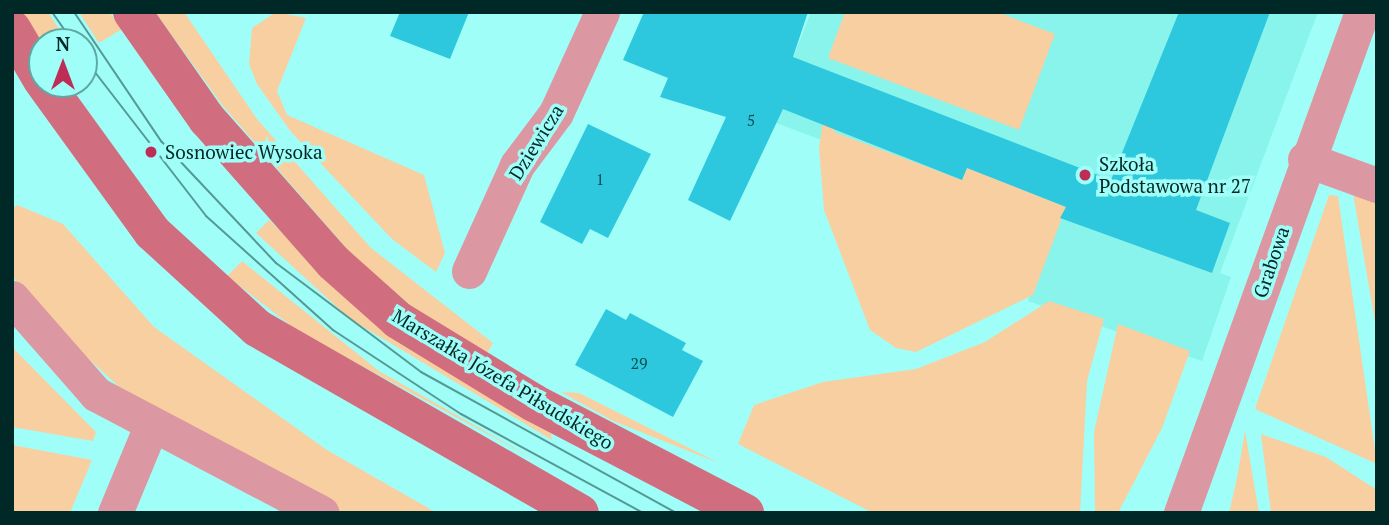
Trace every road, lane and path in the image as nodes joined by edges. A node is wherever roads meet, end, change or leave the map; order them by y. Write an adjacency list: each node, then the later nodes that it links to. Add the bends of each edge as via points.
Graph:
1 (132, 12): 15 (main road, Marszałka Józefa Piłsudskiego, via 207,119 333,262 398,320 534,403)
2 (602, 12): 9 (street, Dziewicza, via 556,113 517,166)
3 (1362, 12): 7 (street, Grabowa)
4 (12, 29): 5 (main road)
5 (28, 56)
6 (55, 98): 14 (main road, via 152,232 257,328)
7 (1305, 159): 8 (street); 16 (street, Grabowa)
8 (1377, 185)
9 (469, 271)
10 (12, 298): 11 (street, via 53,352 96,394)
11 (151, 426): 12 (street); 13 (street)
12 (115, 513)
13 (322, 513)
14 (580, 513)
15 (744, 513)
16 (1181, 513)

